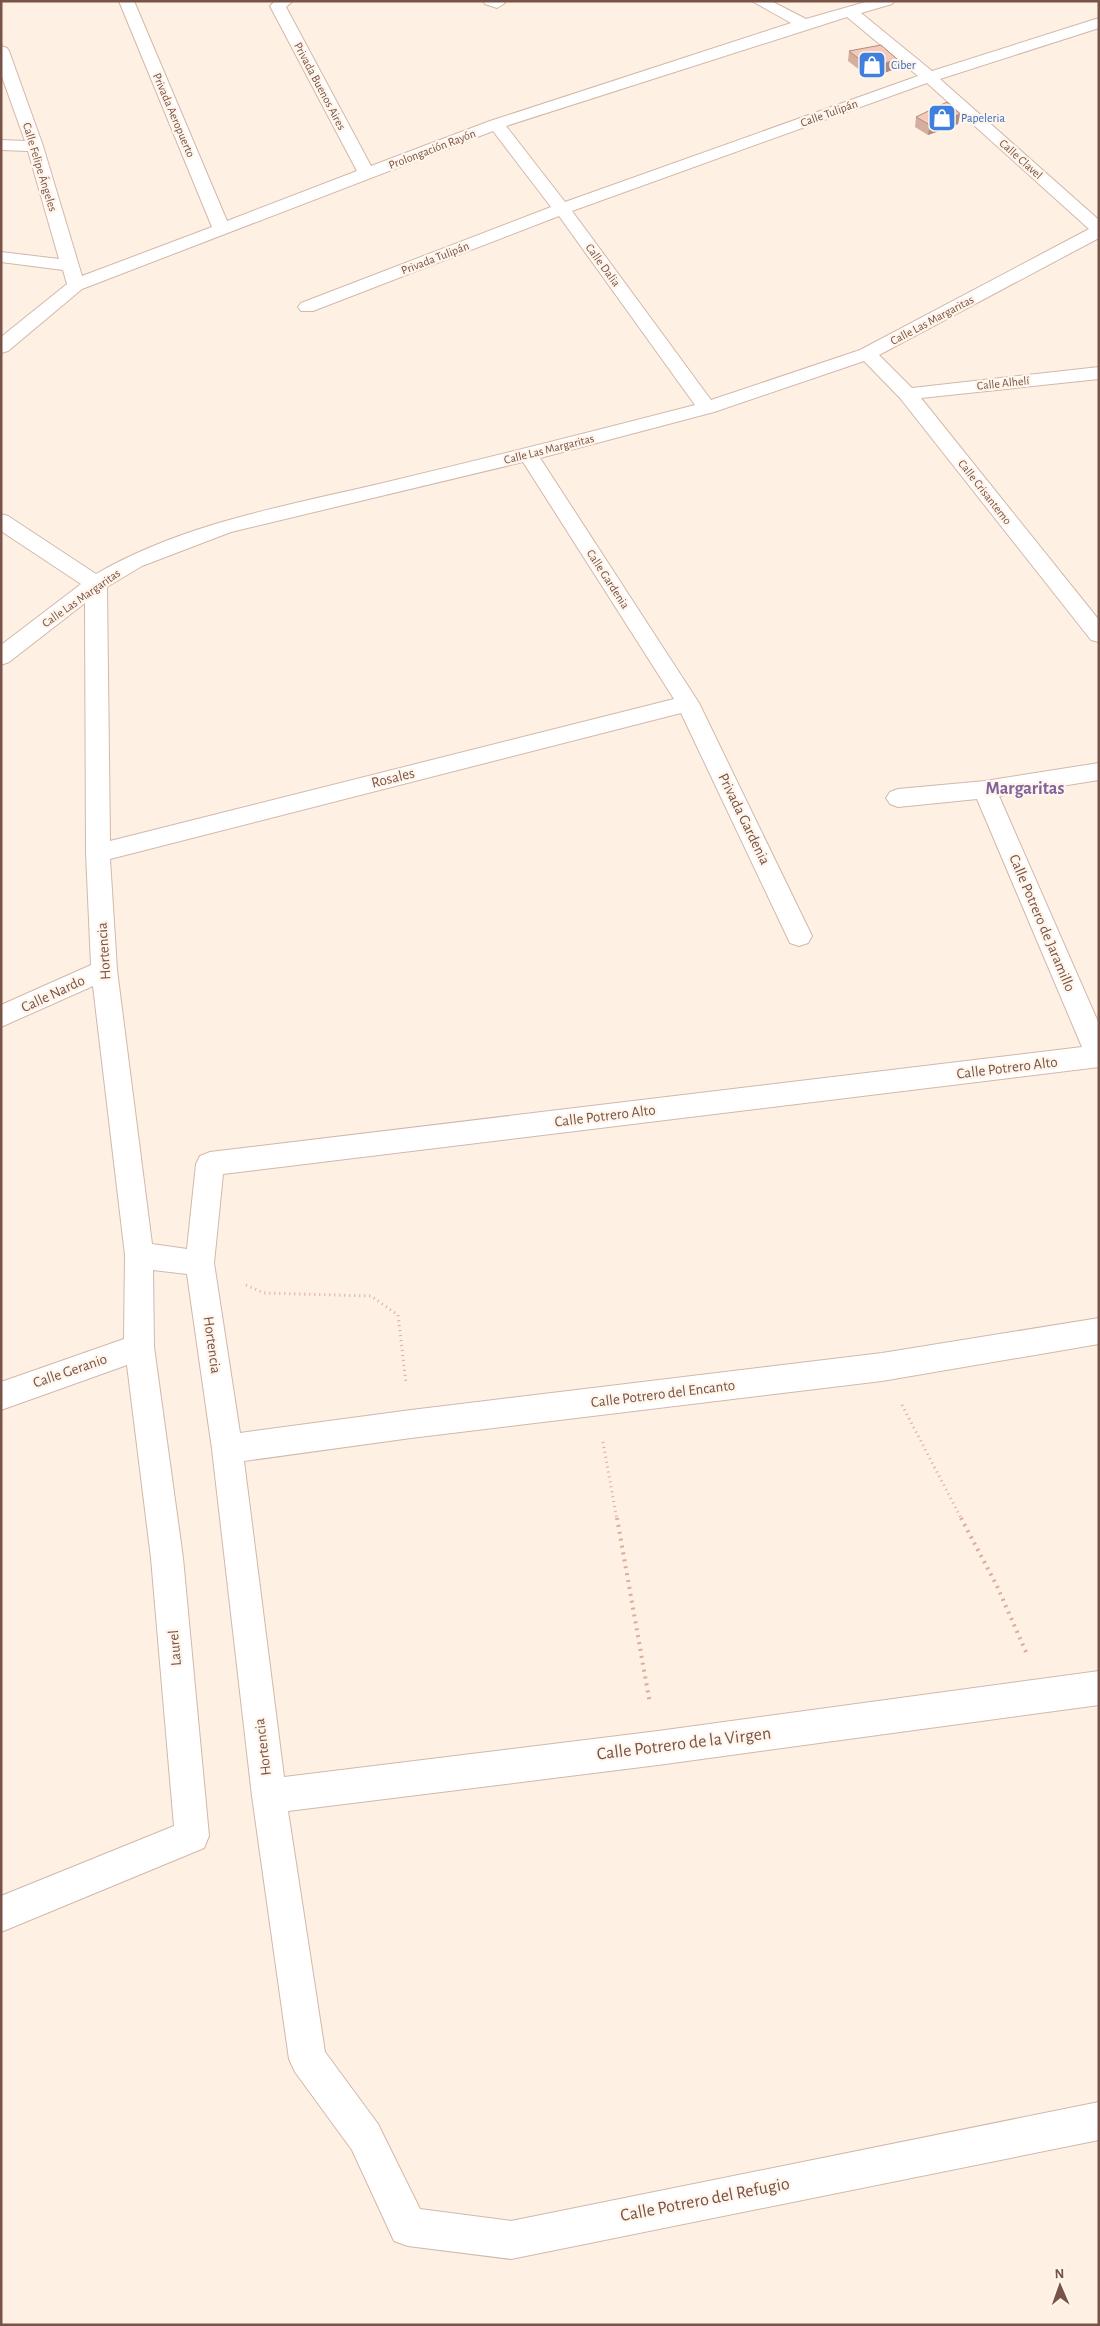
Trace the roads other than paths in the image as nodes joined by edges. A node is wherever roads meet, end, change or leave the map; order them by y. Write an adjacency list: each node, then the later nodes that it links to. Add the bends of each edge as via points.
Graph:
1 (126, 1): 15 (street, Privada Aeropuerto)
2 (286, 1): 13 (street, Privada Buenos Aires, via 278,6)
3 (760, 1): 6 (street)
4 (887, 1): 5 (street, Prolongación Rayón)
5 (851, 12): 6 (street, Prolongación Rayón); 9 (street, Calle Clavel)
6 (804, 24): 10 (street, Prolongación Rayón)
7 (1099, 24): 9 (street, Calle Tulipán)
8 (1, 51): 12 (street, Calle Felipe Ángeles)
9 (930, 77): 14 (street, Calle Tulipán); 16 (street, Calle Clavel)
10 (496, 124): 13 (street, Prolongación Rayón); 14 (street, Calle Dalia)
11 (1, 145): 12 (street)
12 (35, 146): 18 (street, Calle Felipe Ángeles)
13 (367, 174): 15 (street, Prolongación Rayón)
14 (562, 209): 20 (street, Privada Tulipán); 25 (street, Calle Dalia)
15 (222, 229): 19 (street, Prolongación Rayón)
16 (1099, 230): 22 (street, Calle Las Margaritas)
17 (1, 257): 18 (street)
18 (70, 266): 19 (street, Calle Felipe Ángeles)
19 (76, 285): 21 (street, Prolongación Rayón)
20 (307, 307)
21 (1, 347)
22 (867, 354): 24 (street, Calle Crisantemo); 25 (street, Calle Las Margaritas)
23 (1099, 373): 24 (street, Calle Alhelí)
24 (907, 394): 29 (street, Calle Crisantemo)
25 (708, 408): 26 (street, Calle Las Margaritas)
26 (528, 455): 28 (street, Calle Las Margaritas, via 226,527 135,561); 31 (street, Calle Gardenia)
27 (1, 520): 28 (street)
28 (96, 584): 30 (street, Calle Las Margaritas); 35 (street, Hortencia)
29 (1099, 635)
30 (1, 657)
31 (688, 703): 35 (street, Rosales); 36 (street, Privada Gardenia)
32 (1099, 771): 33 (street)
33 (985, 790): 34 (street); 39 (street, Calle Potrero de Jaramillo)
34 (898, 798)
35 (98, 853): 37 (street, Hortencia)
36 (799, 936)
37 (104, 970): 38 (street, Calle Nardo); 40 (street, Hortencia)
38 (1, 1017)
39 (1099, 1056): 41 (street, Calle Potrero Alto, via 210,1164)
40 (139, 1255): 41 (street); 43 (street, Laurel)
41 (200, 1263): 45 (street, Hortencia)
42 (1099, 1331): 45 (street, Calle Potrero del Encanto, via 882,1367)
43 (139, 1347): 44 (street, Calle Geranio); 48 (street, Laurel, via 167,1558 192,1836)
44 (1, 1396)
45 (227, 1449): 47 (street, Hortencia)
46 (1099, 1688): 47 (street, Calle Potrero de la Virgen, via 658,1748)
47 (269, 1796): 50 (street, Hortencia, via 308,2059)
48 (1, 1914)
49 (1099, 2121): 50 (street, Calle Potrero del Refugio, via 511,2240 408,2227)
50 (365, 2137)

